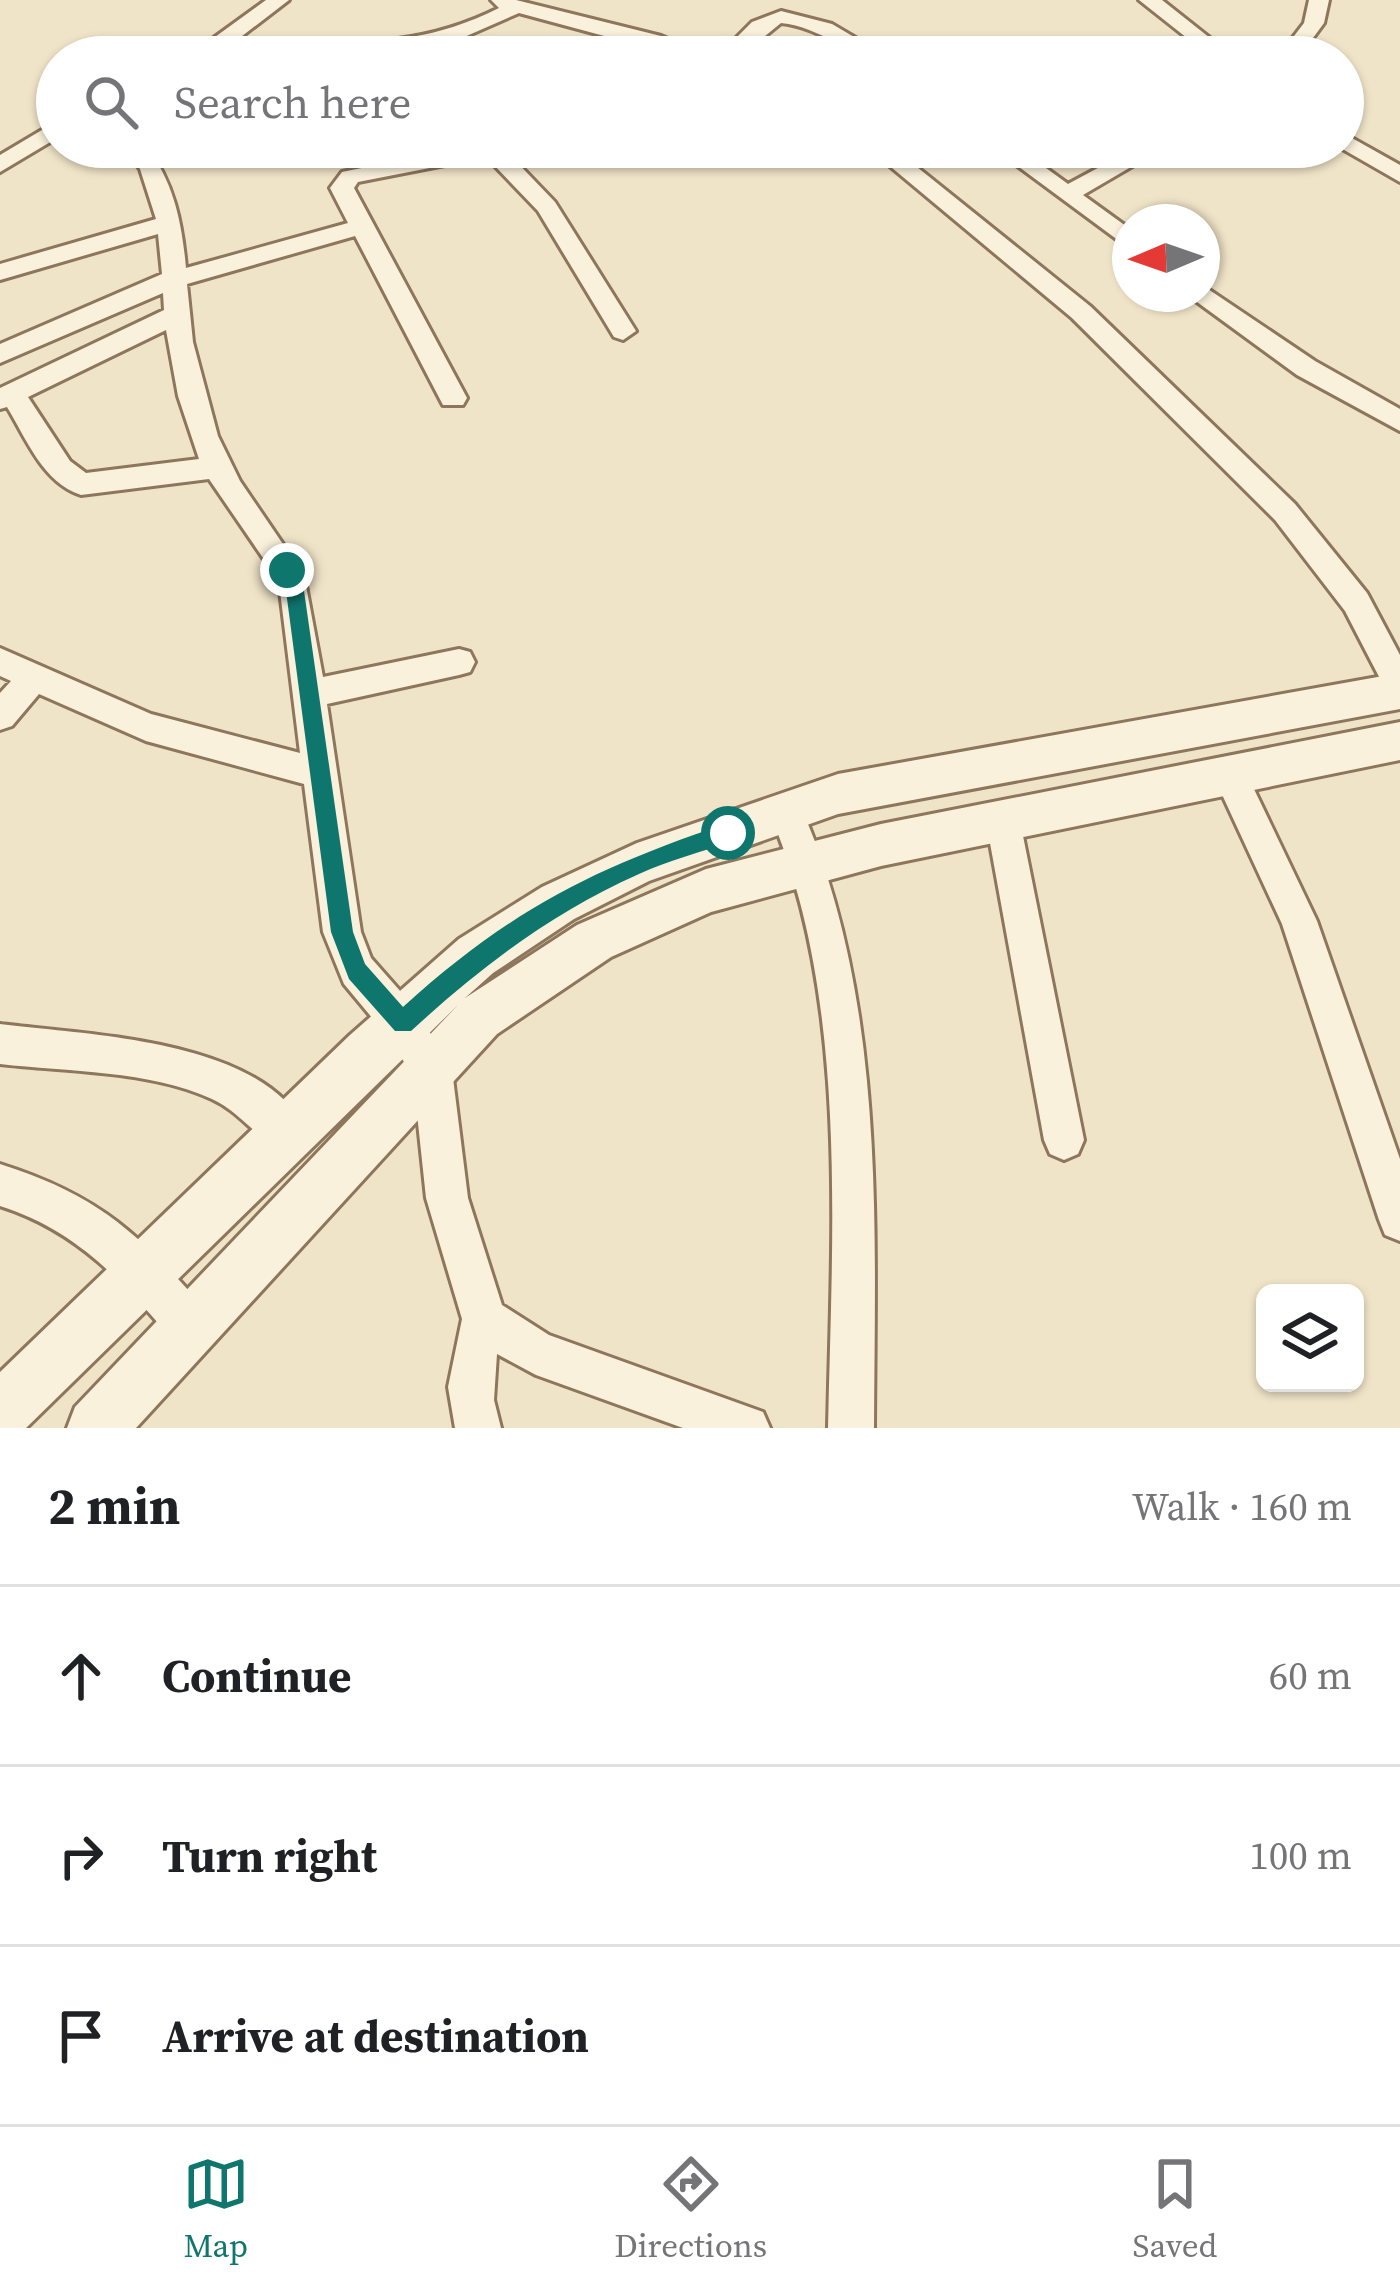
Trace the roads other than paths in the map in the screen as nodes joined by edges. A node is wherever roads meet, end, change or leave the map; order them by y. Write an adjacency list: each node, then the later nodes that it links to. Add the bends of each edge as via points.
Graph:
1 (279, 0): 6 (street)
2 (491, 0): 5 (street)
3 (1149, 0): 11 (street)
4 (1319, 0): 12 (street)
5 (517, 6): 7 (street); 8 (street)
6 (229, 36)
7 (454, 36)
8 (639, 36)
9 (751, 36): 10 (street, via 780,16)
10 (837, 36)
11 (1196, 36)
12 (1304, 36)
13 (36, 142): 15 (street)
14 (1364, 153): 22 (street)
15 (0, 165)
16 (150, 168): 24 (street)
17 (393, 168): 25 (street, via 350,177 342,188)
18 (510, 168): 31 (street, via 547,206)
19 (906, 168): 40 (street, via 1081,312 1286,512 1356,602)
20 (1031, 168): 23 (street)
21 (1115, 168): 23 (street)
22 (1400, 175)
23 (1066, 194): 26 (street)
24 (169, 223): 27 (street); 28 (street)
25 (365, 226): 28 (street); 34 (street)
26 (1112, 228)
27 (0, 272)
28 (172, 280): 30 (street); 32 (street)
29 (1220, 306): 35 (street)
30 (174, 316): 33 (street); 36 (street)
31 (623, 331)
32 (0, 354)
33 (6, 396): 36 (street, via 60,469 81,484)
34 (453, 398)
35 (1400, 421)
36 (218, 467): 41 (street, via 292,579)
37 (0, 661): 39 (street)
38 (459, 662): 41 (street)
39 (34, 677): 42 (street); 44 (street, via 146,728)
40 (1400, 688): 46 (street, via 838,794)
41 (309, 694): 44 (street)
42 (0, 716)
43 (1400, 741): 45 (street)
44 (320, 773): 49 (street, via 342,932 357,971)
45 (1230, 775): 47 (street); 55 (street, via 1299,921)
46 (786, 812): 48 (street); 49 (street, via 637,864 558,903 476,956)
47 (1004, 820): 48 (street); 53 (street)
48 (811, 863): 51 (street, via 706,891 593,941 480,1017); 63 (street, via 842,1032 854,1189)
49 (403, 1023): 51 (street); 52 (street)
50 (0, 1044): 52 (street, via 219,1081)
51 (431, 1070): 57 (street, via 447,1198); 58 (street)
52 (287, 1133): 56 (street)
53 (1064, 1140)
54 (0, 1185): 56 (street, via 69,1208)
55 (1400, 1220)
56 (143, 1273): 58 (street); 59 (street)
57 (484, 1318): 61 (street, via 471,1367); 62 (street, via 536,1353)
58 (193, 1330): 60 (street)
59 (0, 1413)
60 (96, 1428)
61 (478, 1428)
62 (747, 1428)
63 (851, 1428)

